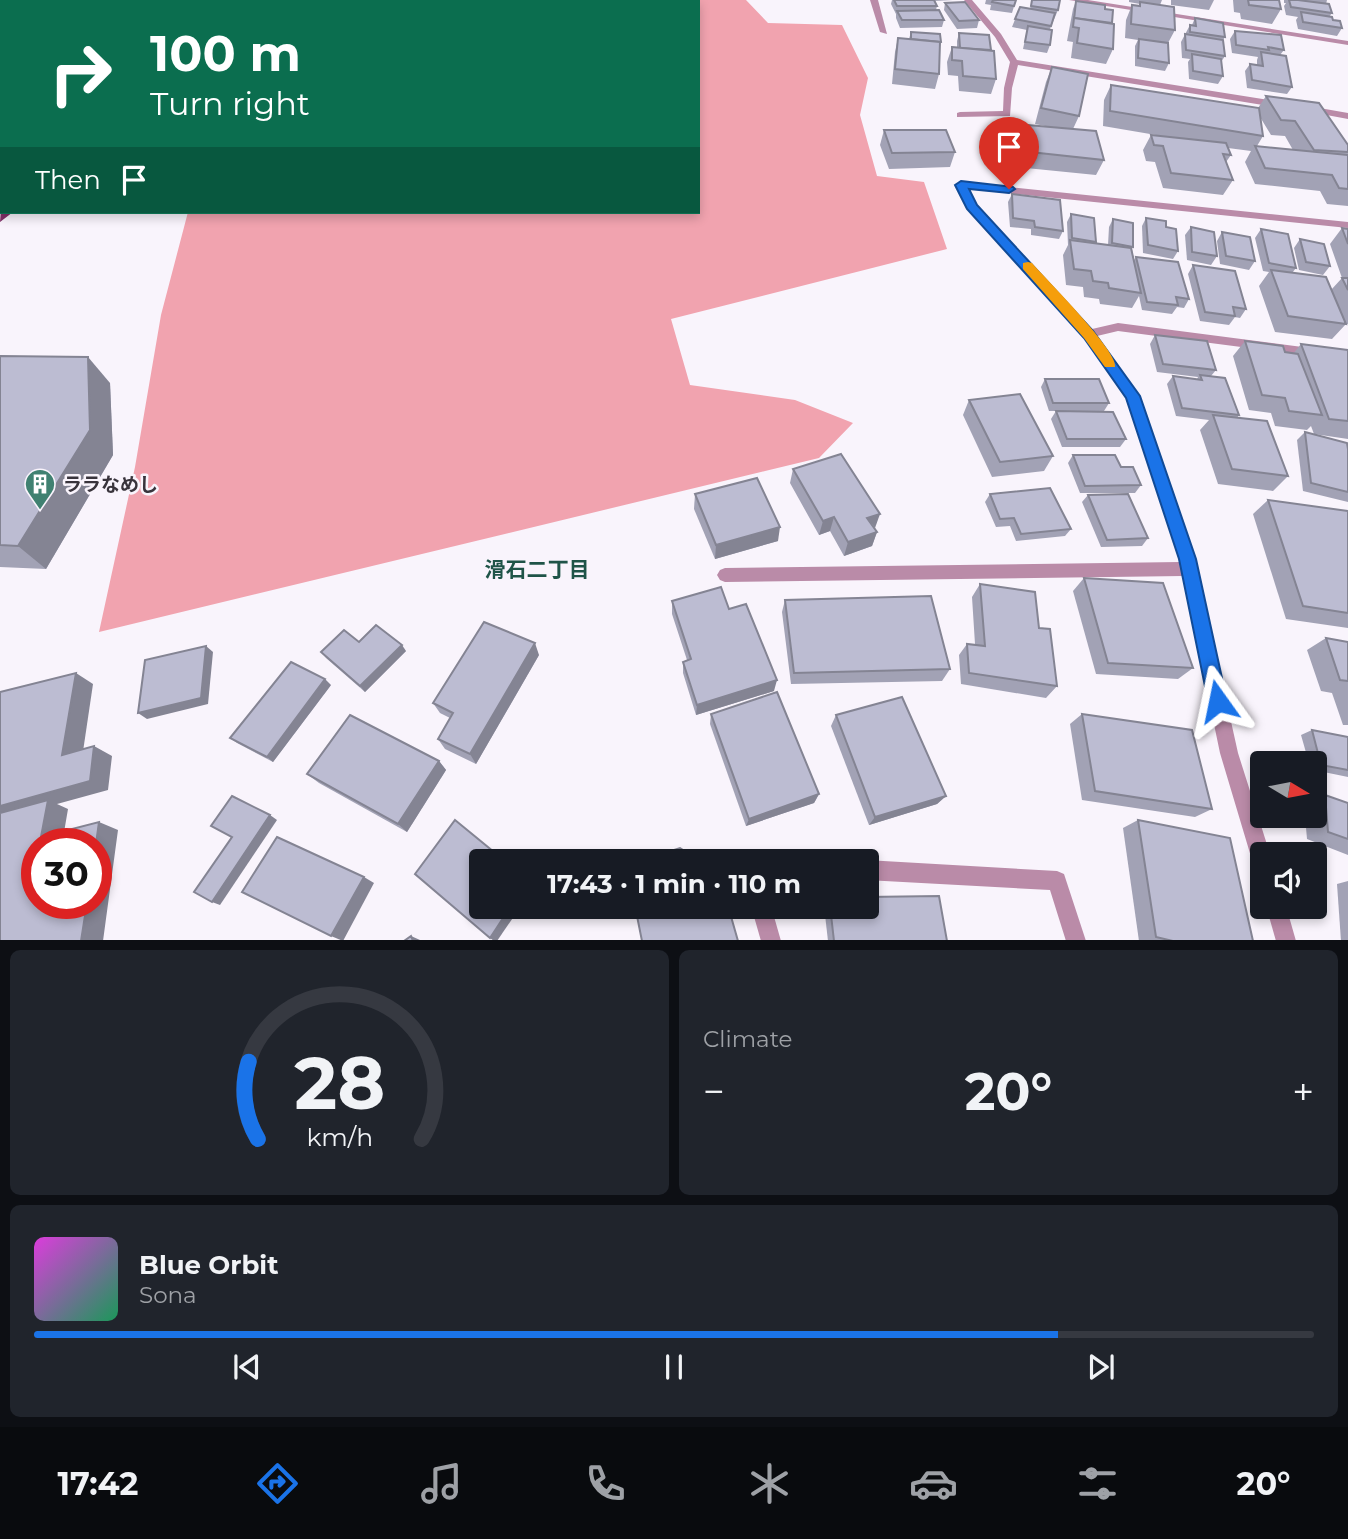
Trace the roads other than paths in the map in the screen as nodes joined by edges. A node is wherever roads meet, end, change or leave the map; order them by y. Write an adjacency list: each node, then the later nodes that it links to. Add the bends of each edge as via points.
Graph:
1 (874, 0): 4 (street)
2 (968, 0): 6 (street)
3 (1073, 0): 5 (street)
4 (884, 32)
5 (1348, 43)
6 (1013, 62): 7 (street, via 1007,114); 8 (street)
7 (960, 115)
8 (1348, 116)
9 (1348, 225): 10 (street, via 961,185 971,206)
10 (1088, 334): 11 (street, via 1118,327); 12 (street, via 1133,396)
11 (1348, 357)
12 (1189, 569): 13 (street); 14 (street, via 1229,753)
13 (725, 575)
14 (1256, 842)
15 (879, 871): 19 (street, via 1057,881)
16 (765, 919): 18 (street)
17 (1280, 919): 20 (street)
18 (771, 940)
19 (1076, 940)
20 (1286, 940)

